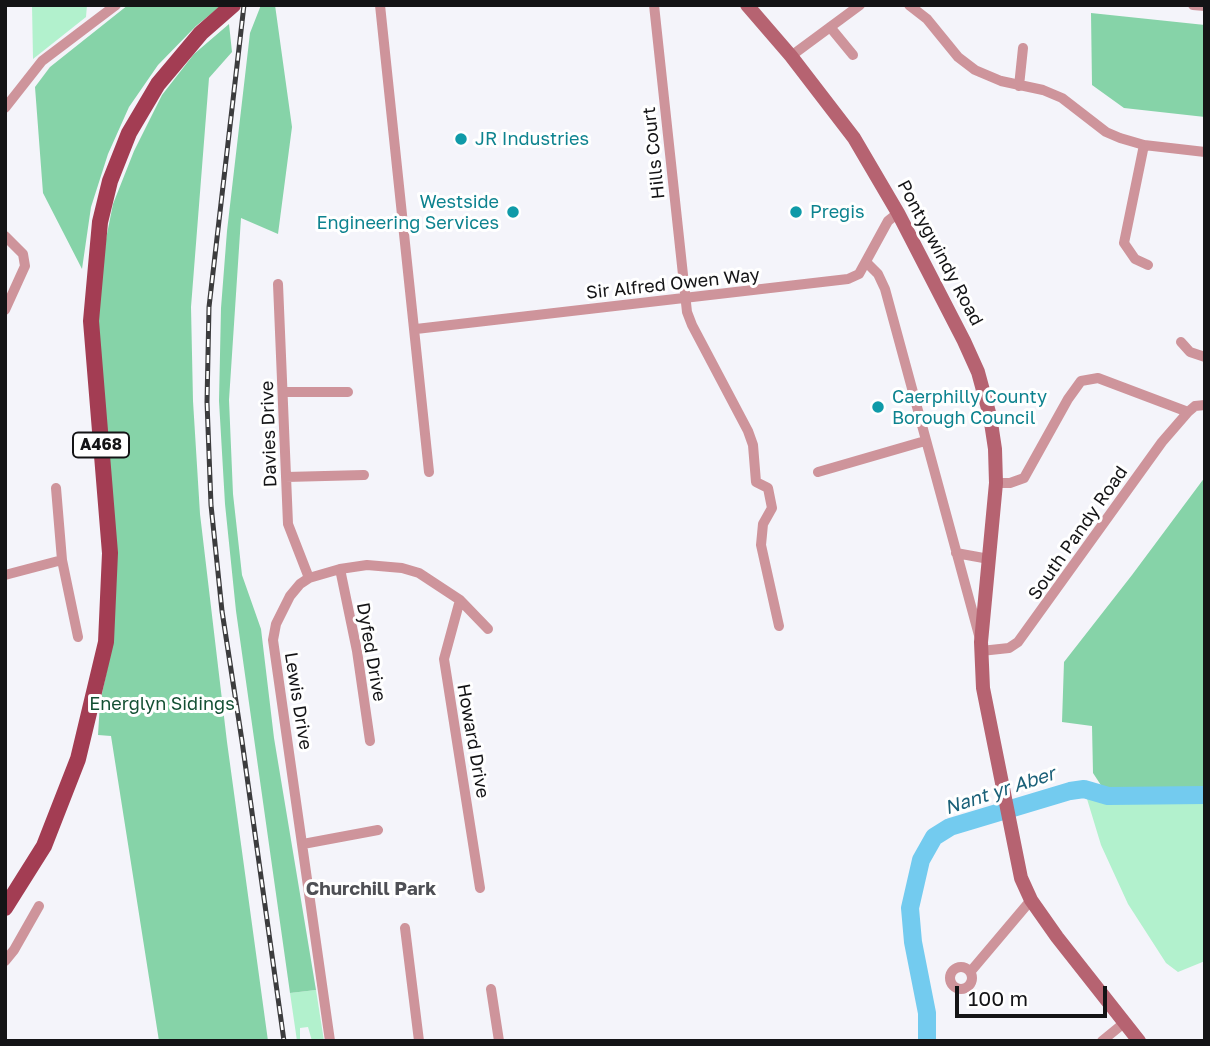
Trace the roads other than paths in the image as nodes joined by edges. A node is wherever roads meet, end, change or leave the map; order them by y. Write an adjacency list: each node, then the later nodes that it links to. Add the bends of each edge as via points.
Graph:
1 (116, 5): 15 (street, via 42,61)
2 (233, 5): 56 (main road, A468, via 189,45 149,99 121,152 105,202 91,321 110,553 106,642 78,759 44,846)
3 (380, 5): 25 (street)
4 (654, 5): 23 (street, Hills Court)
5 (747, 5): 13 (main road, Pontygwindy Road)
6 (860, 5): 10 (street)
7 (909, 5): 14 (street, via 975,70)
8 (1193, 5): 9 (street)
9 (1205, 6)
10 (830, 27): 12 (street); 13 (street)
11 (1023, 48): 14 (street)
12 (853, 55)
13 (791, 56): 18 (main road, Pontygwindy Road, via 854,138)
14 (1019, 86): 16 (street, via 1062,98 1106,132)
15 (5, 108)
16 (1144, 145): 17 (street); 21 (street, via 1124,243 1135,259)
17 (1205, 152)
18 (898, 213): 20 (street, via 888,221); 37 (main road, Pontygwindy Road, via 978,372 990,416)
19 (5, 236): 24 (street, via 23,254 25,266)
20 (867, 263): 23 (street, Sir Alfred Owen Way, via 859,274 841,281); 32 (street, Pontygwindy Road, via 885,289)
21 (1148, 265)
22 (278, 284): 29 (street, Davies Drive)
23 (686, 297): 25 (street, Sir Alfred Owen Way); 46 (street, Hills Court, via 692,325 753,445 756,482 768,488 772,508 763,524 761,545)
24 (5, 310)
25 (415, 329): 33 (street)
26 (1181, 342): 27 (street, via 1189,352)
27 (1205, 357)
28 (348, 391): 29 (street)
29 (283, 392): 36 (street, Davies Drive)
30 (1205, 405): 31 (street)
31 (1188, 412): 37 (street, via 1098,378 1081,381 1024,478); 49 (street, South Pandy Road, via 1018,642 1009,648)
32 (925, 441): 34 (street); 39 (street, Pontygwindy Road)
33 (429, 472)
34 (818, 472)
35 (364, 475): 36 (street)
36 (286, 477): 44 (street, Davies Drive, via 288,524)
37 (996, 482): 40 (main road, Pontygwindy Road)
38 (56, 488): 41 (street)
39 (956, 553): 40 (street); 49 (street, Pontygwindy Road)
40 (989, 559): 49 (main road, Pontygwindy Road)
41 (62, 560): 43 (street); 48 (street)
42 (340, 569): 44 (street); 45 (street, via 367,565 402,568 419,573); 50 (street, Dyfed Drive)
43 (5, 575)
44 (309, 578): 52 (street, Lewis Drive, via 290,596 273,640)
45 (460, 600): 47 (street); 53 (street, Howard Drive, via 444,659)
46 (779, 626)
47 (488, 628)
48 (78, 637)
49 (981, 647): 54 (main road, Pontygwindy Road, via 989,726 1021,877)
50 (370, 741)
51 (378, 831): 52 (street)
52 (303, 844): 62 (street, Lewis Drive)
53 (480, 888)
54 (1031, 900): 59 (street); 61 (main road, Pontygwindy Road)
55 (39, 906): 58 (street)
56 (5, 908)
57 (405, 928): 63 (street)
58 (5, 961)
59 (971, 971)
60 (491, 989): 64 (street)
61 (1124, 1023): 65 (street); 66 (main road, Pontygwindy Road)
62 (330, 1041)
63 (419, 1041)
64 (499, 1041)
65 (1102, 1041)
66 (1139, 1041)

